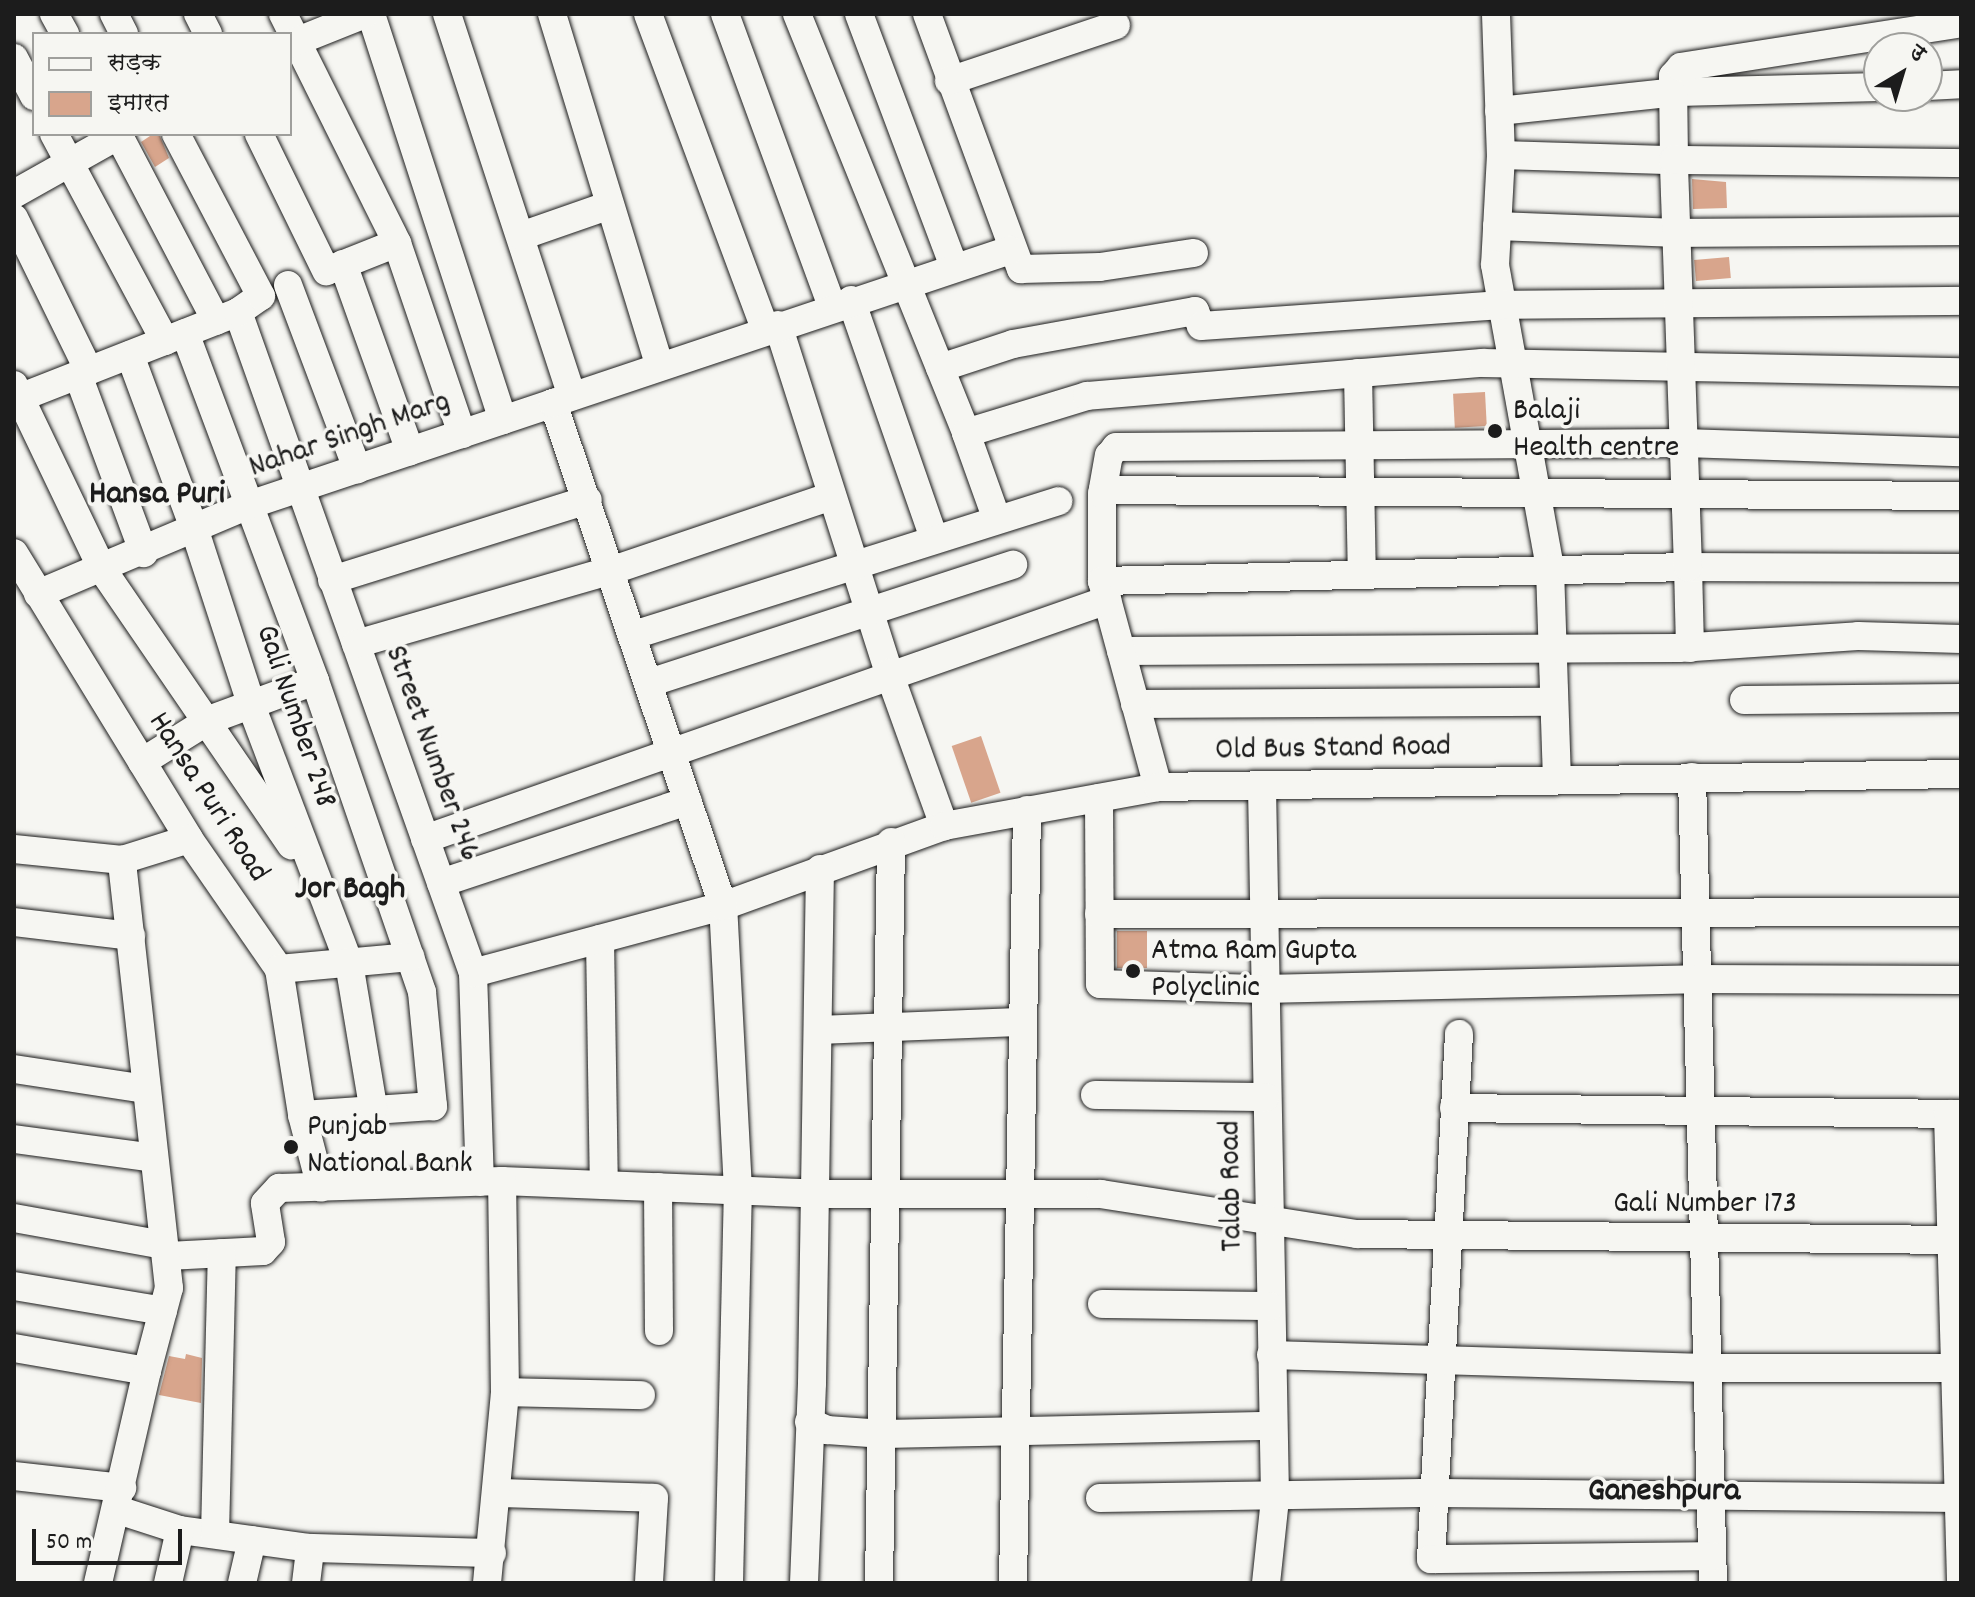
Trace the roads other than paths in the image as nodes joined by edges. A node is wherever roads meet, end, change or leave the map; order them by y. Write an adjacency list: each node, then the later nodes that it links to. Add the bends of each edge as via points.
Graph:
1 (54, 14): 15 (street)
2 (114, 14): 16 (street)
3 (198, 14): 17 (street)
4 (368, 14): 18 (street); 65 (street)
5 (447, 14): 40 (street)
6 (552, 14): 35 (street)
7 (648, 14): 53 (street)
8 (725, 14): 49 (street)
9 (797, 14): 46 (street)
10 (859, 14): 45 (street)
11 (927, 14): 20 (street)
12 (1496, 14): 24 (street)
13 (1961, 23): 23 (street, via 1681,67 1673,76)
14 (1116, 25): 20 (street)
15 (64, 32)
16 (123, 32)
17 (207, 32)
18 (293, 42): 41 (street)
19 (14, 58): 22 (street)
20 (949, 81): 42 (street)
21 (1863, 87): 23 (street)
22 (32, 92)
23 (1677, 92): 24 (street); 31 (street)
24 (1499, 111): 30 (street)
25 (55, 136): 32 (street)
26 (117, 136): 32 (street)
27 (120, 136): 52 (street)
28 (177, 136): 52 (street)
29 (260, 136): 44 (street)
30 (1501, 155): 31 (street); 37 (street)
31 (1674, 160): 33 (street); 39 (street)
32 (70, 163): 34 (street); 54 (street)
33 (1961, 163)
34 (14, 194)
35 (610, 205): 40 (street); 56 (street)
36 (14, 218): 61 (street)
37 (1497, 226): 39 (street); 50 (street)
38 (1961, 231): 39 (street)
39 (1678, 233): 51 (street)
40 (521, 236): 64 (street)
41 (397, 243): 44 (street); 67 (street)
42 (1010, 250): 43 (street, via 1029,272); 45 (street, Nahar Singh Marg)
43 (1194, 253)
44 (334, 267): 47 (street); 71 (street)
45 (954, 267): 46 (street, Nahar Singh Marg)
46 (902, 284): 49 (street, Nahar Singh Marg); 58 (street)
47 (288, 285): 52 (street); 73 (street)
48 (1961, 301): 51 (street)
49 (842, 304): 53 (street, Nahar Singh Marg); 86 (street)
50 (1498, 305): 51 (street); 57 (street); 58 (street, via 1201,326 1195,311 1013,344)
51 (1681, 305): 59 (street)
52 (238, 310): 54 (street); 74 (street, Street Number 246)
53 (771, 327): 56 (street, Nahar Singh Marg); 79 (street)
54 (175, 337): 55 (street); 83 (street)
55 (130, 355): 61 (street); 85 (street, Gali Number 248)
56 (659, 364): 64 (street, Nahar Singh Marg)
57 (1510, 364): 59 (street); 62 (street); 69 (street)
58 (940, 368): 66 (street)
59 (1681, 371): 60 (street); 68 (street)
60 (1961, 372)
61 (84, 373): 63 (street); 88 (street)
62 (1358, 373): 66 (street, via 1087,396); 70 (street)
63 (16, 394): 93 (street)
64 (562, 400): 65 (street, Nahar Singh Marg); 81 (street)
65 (503, 420): 67 (street, Nahar Singh Marg)
66 (966, 433): 84 (street)
67 (462, 434): 71 (street, Nahar Singh Marg)
68 (1684, 443): 69 (street); 72 (street); 78 (street)
69 (1524, 444): 70 (street); 76 (street)
70 (1360, 446): 75 (street, via 1116,447 1109,456); 77 (street)
71 (410, 451): 73 (street, Nahar Singh Marg)
72 (1961, 452)
73 (357, 469): 74 (street, Nahar Singh Marg)
74 (298, 488): 83 (street, Nahar Singh Marg); 97 (street, Street Number 246)
75 (1103, 490): 77 (street); 98 (street)
76 (1534, 490): 77 (street); 78 (street); 94 (street)
77 (1361, 491): 96 (street)
78 (1685, 494): 80 (street); 91 (street)
79 (832, 496): 89 (street); 95 (street)
80 (1961, 496)
81 (588, 500): 95 (street); 97 (street)
82 (1058, 501): 84 (street)
83 (249, 505): 85 (street, Nahar Singh Marg); 108 (street)
84 (996, 517): 86 (street)
85 (195, 531): 88 (street, Nahar Singh Marg); 114 (street, Gali Number 248)
86 (934, 538): 89 (street)
87 (14, 553): 99 (street, Hansa Puri Road)
88 (144, 553): 93 (street, Nahar Singh Marg)
89 (854, 564): 100 (street); 101 (street)
90 (1013, 565): 100 (street)
91 (1688, 567): 92 (street); 94 (street); 104 (street)
92 (1961, 568)
93 (102, 569): 99 (street, Nahar Singh Marg); 115 (street)
94 (1550, 569): 96 (street); 105 (street)
95 (613, 570): 101 (street); 103 (street)
96 (1362, 574): 98 (street)
97 (332, 580): 103 (street, Street Number 246)
98 (1104, 590): 106 (street); 107 (street)
99 (38, 594): 117 (street, Hansa Puri Road)
100 (870, 612): 107 (street); 109 (street)
101 (634, 635): 109 (street)
102 (1961, 639): 104 (street, via 1858,636)
103 (356, 644): 128 (street, Street Number 246)
104 (1690, 648): 105 (street)
105 (1550, 649): 106 (street); 112 (street)
106 (1121, 651): 113 (street)
107 (889, 673): 116 (street); 126 (street)
108 (315, 681): 114 (street); 143 (street)
109 (649, 683): 116 (street)
110 (1961, 698): 111 (street)
111 (1744, 700)
112 (1553, 702): 113 (street); 120 (street)
113 (1135, 704): 121 (street)
114 (252, 707): 115 (street); 134 (street, Gali Number 248)
115 (209, 720): 117 (street); 134 (street)
116 (671, 751): 124 (street); 128 (street)
117 (142, 762): 127 (street, Hansa Puri Road)
118 (1961, 774): 119 (street, Old Bus Stand Road)
119 (1692, 777): 120 (street, Old Bus Stand Road); 139 (street)
120 (1557, 778): 122 (street, Old Bus Stand Road)
121 (1158, 787): 122 (street, Old Bus Stand Road); 123 (street, Old Bus Stand Road)
122 (1262, 787): 138 (street, Talab Road)
123 (1099, 798): 125 (street, Old Bus Stand Road); 137 (street)
124 (688, 801): 133 (street); 135 (street)
125 (1027, 810): 126 (street, Old Bus Stand Road); 150 (street)
126 (944, 826): 129 (street, Old Bus Stand Road)
127 (189, 839): 131 (street); 145 (street, Hansa Puri Road)
128 (425, 839): 133 (street, Street Number 246)
129 (891, 842): 132 (street, Old Bus Stand Road); 151 (street)
130 (14, 849): 131 (street)
131 (122, 860): 141 (street)
132 (820, 869): 135 (street, Old Bus Stand Road); 152 (street)
133 (441, 883): 146 (street, Street Number 246)
134 (318, 885): 144 (street, Gali Number 248)
135 (723, 906): 142 (street); 169 (street)
136 (1961, 912): 139 (street)
137 (1099, 914): 138 (street); 149 (street, via 1100,984)
138 (1264, 915): 139 (street); 149 (street, Talab Road)
139 (1693, 915): 147 (street)
140 (14, 922): 141 (street)
141 (131, 936): 155 (street)
142 (600, 939): 146 (street); 166 (street)
143 (410, 957): 144 (street); 158 (street, via 422,992 433,1106)
144 (349, 963): 145 (street); 158 (street, Gali Number 248)
145 (279, 969): 162 (street, Hansa Puri Road)
146 (473, 973): 165 (street, Street Number 246)
147 (1695, 979): 148 (street); 149 (street); 160 (street)
148 (1961, 980)
149 (1263, 989): 157 (street, Talab Road)
150 (1023, 1022): 151 (street); 172 (street)
151 (889, 1028): 152 (street); 171 (street)
152 (820, 1030): 170 (street)
153 (1459, 1034): 159 (street)
154 (14, 1069): 155 (street)
155 (146, 1089): 164 (street)
156 (1095, 1095): 157 (street)
157 (1265, 1097): 174 (street, Talab Road)
158 (373, 1107): 162 (street)
159 (1454, 1108): 160 (street); 175 (street)
160 (1698, 1109): 161 (street); 176 (street)
161 (1955, 1114): 177 (street)
162 (302, 1115): 168 (street, Hansa Puri Road)
163 (14, 1139): 164 (street)
164 (154, 1158): 178 (street)
165 (491, 1182): 166 (street, Gali Number 173); 168 (street, Gali Number 173); 191 (street, Street Number 246)
166 (604, 1185): 167 (street, Gali Number 173)
167 (658, 1187): 169 (street, Gali Number 173); 184 (street)
168 (321, 1188): 179 (street, Gali Number 173, via 271,1192 265,1203 268,1248)
169 (738, 1190): 170 (street, Gali Number 173); 218 (street)
170 (813, 1193): 171 (street, Gali Number 173); 193 (street)
171 (887, 1194): 172 (street, Gali Number 173); 196 (street)
172 (1021, 1194): 174 (street, Gali Number 173, via 1101,1194); 195 (street)
173 (14, 1218): 178 (street)
174 (1268, 1220): 175 (street, Gali Number 173, via 1357,1234); 182 (street, Talab Road)
175 (1449, 1235): 176 (street, Gali Number 173); 187 (street)
176 (1702, 1239): 177 (street, Gali Number 173); 188 (street)
177 (1955, 1240): 189 (street)
178 (166, 1251): 179 (street); 183 (street, via 169,1288)
179 (222, 1253): 206 (street)
180 (14, 1286): 183 (street)
181 (1102, 1304): 182 (street)
182 (1270, 1306): 186 (street, Talab Road)
183 (163, 1311): 190 (street)
184 (659, 1331)
185 (14, 1348): 190 (street)
186 (1271, 1355): 187 (street); 194 (street, Talab Road)
187 (1442, 1359): 188 (street); 199 (street)
188 (1706, 1368): 189 (street); 200 (street)
189 (1957, 1368): 202 (street)
190 (147, 1371): 203 (street)
191 (505, 1392): 192 (street); 198 (street, Street Number 246)
192 (641, 1395)
193 (809, 1422): 196 (street, via 827,1430); 219 (street)
194 (1273, 1426): 195 (street); 204 (street, Talab Road)
195 (1017, 1431): 196 (street); 221 (street)
196 (884, 1434): 220 (street)
197 (14, 1476): 203 (street)
198 (499, 1493): 209 (street, Street Number 246); 217 (street, via 654,1498)
199 (1437, 1493): 200 (street); 204 (street); 211 (street, via 1431,1559)
200 (1710, 1495): 202 (street); 210 (street)
201 (1100, 1498): 204 (street)
202 (1959, 1498): 223 (street)
203 (120, 1499): 205 (street); 212 (street)
204 (1275, 1499): 222 (street, Talab Road)
205 (180, 1530): 206 (street); 213 (street)
206 (215, 1534): 207 (street)
207 (252, 1540): 208 (street); 214 (street)
208 (310, 1548): 209 (street); 215 (street)
209 (492, 1553): 216 (street, Street Number 246)
210 (1713, 1570): 211 (street)
211 (1474, 1572)
212 (98, 1583)
213 (168, 1583)
214 (242, 1583)
215 (306, 1583)
216 (487, 1583)
217 (649, 1583)
218 (729, 1583)
219 (804, 1583)
220 (879, 1583)
221 (1013, 1583)
222 (1266, 1583)
223 (1961, 1583)

